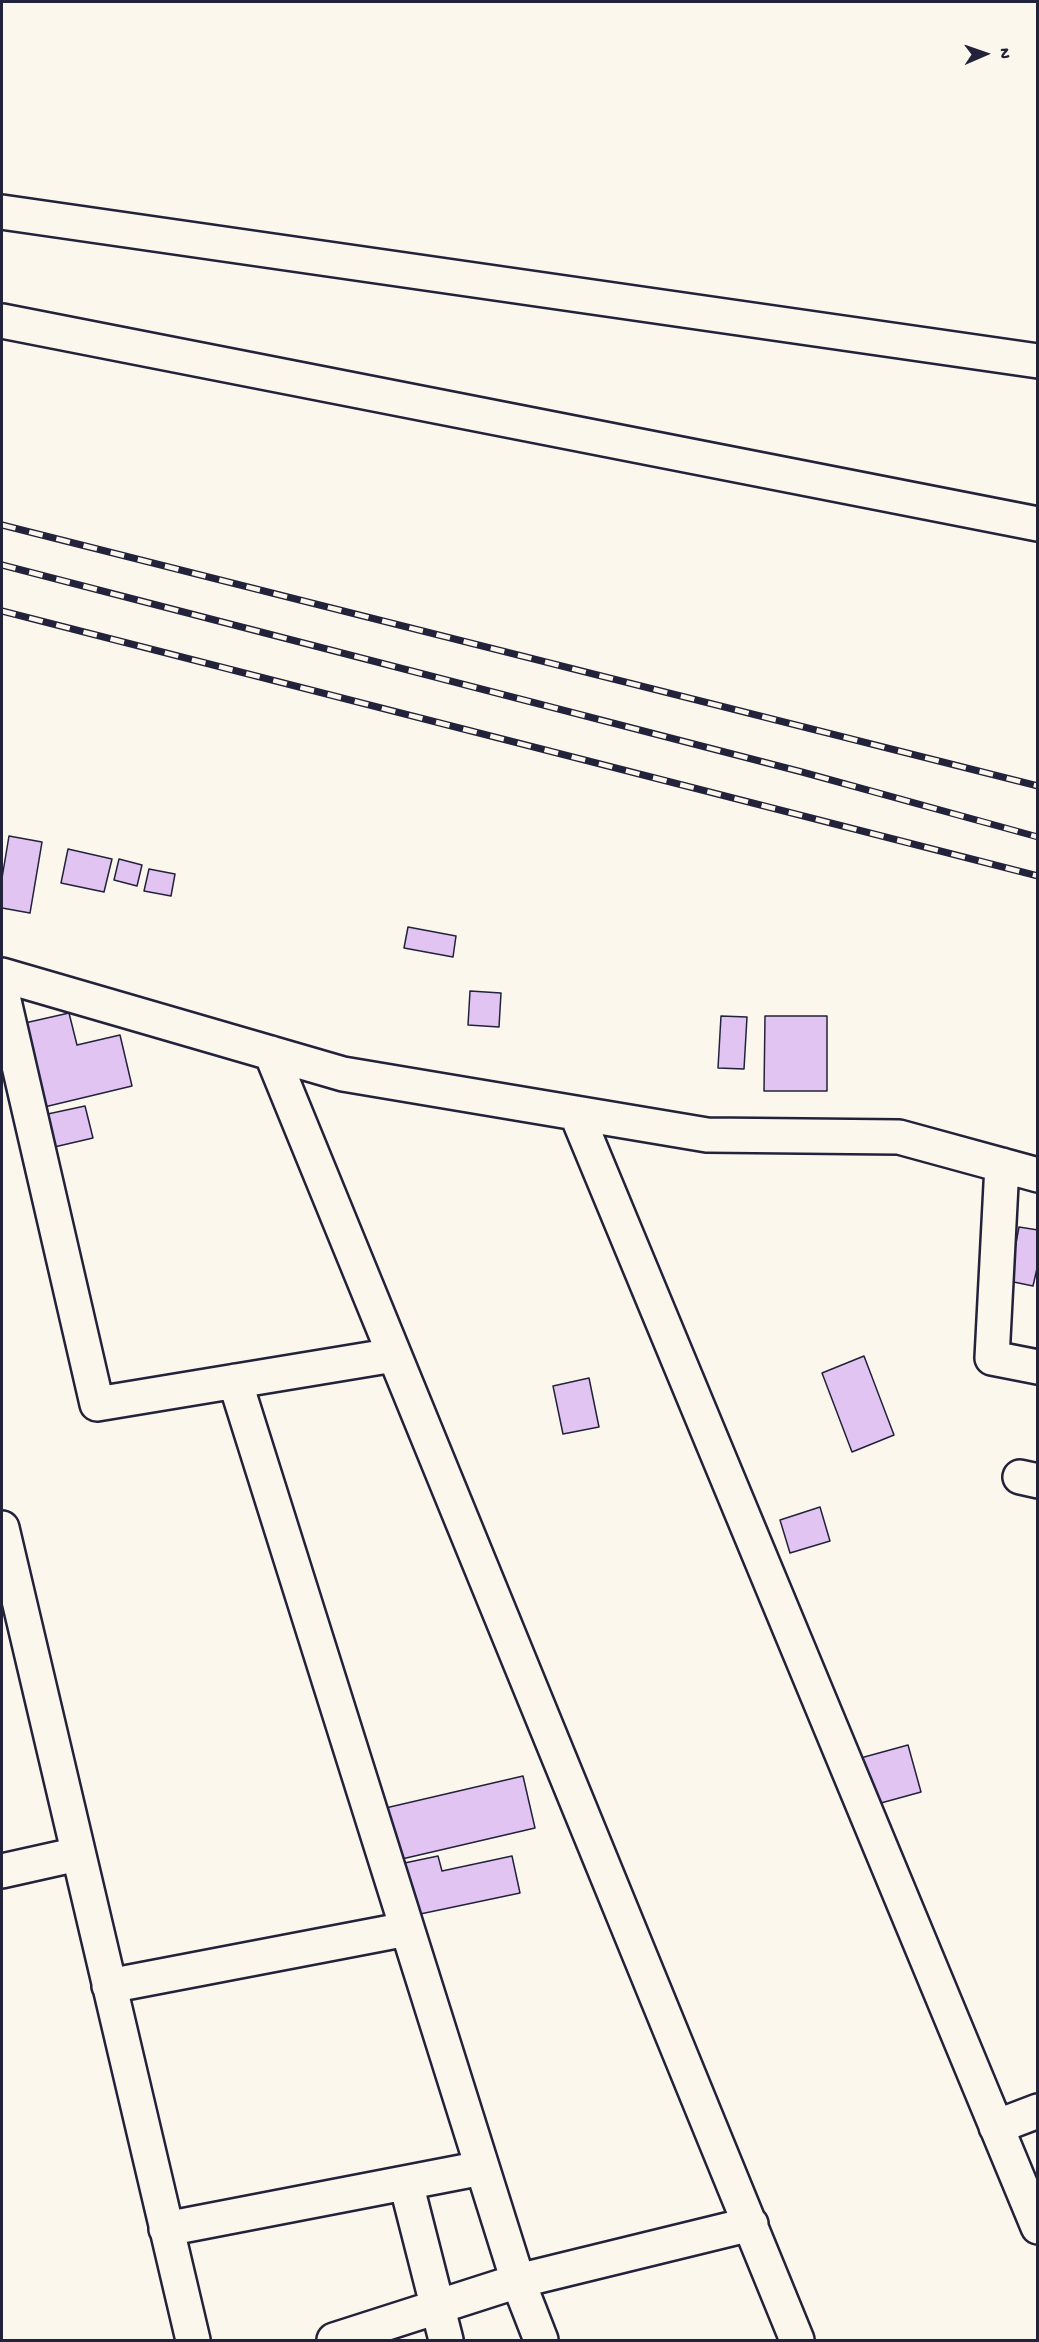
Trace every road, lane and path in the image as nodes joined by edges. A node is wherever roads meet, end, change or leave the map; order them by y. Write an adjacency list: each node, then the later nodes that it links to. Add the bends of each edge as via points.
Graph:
1 (2, 212): 3 (street)
2 (2, 321): 4 (street)
3 (1038, 360)
4 (1038, 524)
5 (2, 975): 7 (street)
6 (2, 992): 13 (street, via 97,1404)
7 (271, 1053): 8 (street, via 343,1074); 11 (street)
8 (576, 1113): 9 (street, via 707,1135 899,1137); 20 (street)
9 (1002, 1165): 10 (street); 12 (street, via 992,1358)
10 (1038, 1175)
11 (394, 1355): 13 (street); 23 (street)
12 (1038, 1367)
13 (235, 1381): 17 (street)
14 (2, 1528): 15 (street)
15 (78, 1854): 16 (street); 18 (street)
16 (2, 1871)
17 (407, 1929): 18 (street); 21 (street)
18 (109, 1986): 25 (street)
19 (1038, 2111): 20 (street)
20 (996, 2127): 24 (street)
21 (482, 2168): 22 (street); 26 (street)
22 (406, 2183): 25 (street); 27 (street)
23 (751, 2224): 26 (street); 32 (street)
24 (1038, 2227)
25 (166, 2229): 28 (street)
26 (518, 2282): 27 (street); 31 (street)
27 (438, 2307): 29 (street); 30 (street)
28 (192, 2340)
29 (334, 2340)
30 (446, 2340)
31 (541, 2340)
32 (797, 2340)

